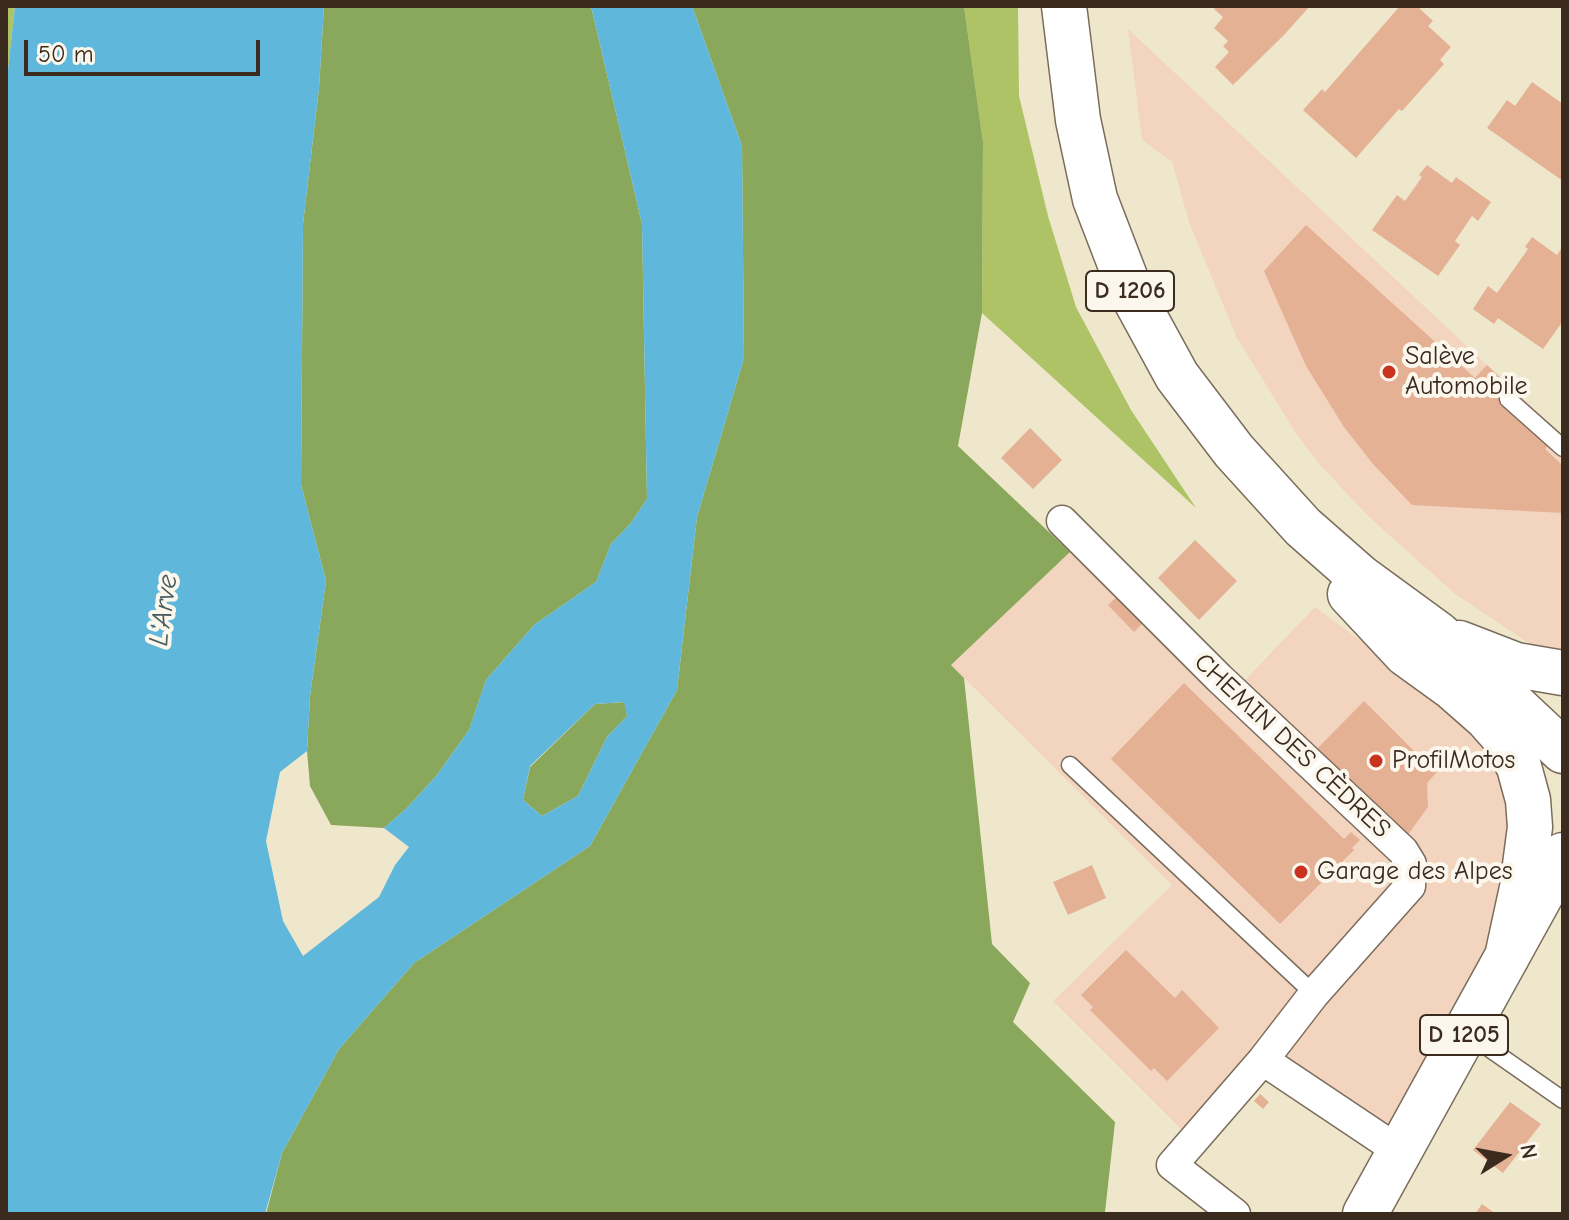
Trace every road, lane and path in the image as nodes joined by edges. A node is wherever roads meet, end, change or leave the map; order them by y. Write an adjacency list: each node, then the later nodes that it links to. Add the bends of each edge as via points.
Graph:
1 (1064, 6): 4 (main road, D 1206, via 1089,175 1116,260 1177,376)
2 (1508, 399): 3 (lane)
3 (1563, 448)
4 (1272, 494): 6 (main road, D 1206, via 1333,556); 12 (main road, via 1383,632 1471,703 1511,750 1524,784 1530,827)
5 (1062, 521): 13 (street, CHEMIN DES CÈDRES, via 1411,864 1410,886)
6 (1438, 634): 7 (main road, D 1206, via 1516,665); 8 (main road, D 1206)
7 (1563, 673)
8 (1563, 751)
9 (1070, 765): 13 (lane)
10 (1563, 855): 12 (main road, D 1205)
11 (1563, 915): 14 (main road, D 1205)
12 (1507, 957): 17 (main road, D 1205)
13 (1314, 994): 15 (street, CHEMIN DES CÈDRES)
14 (1490, 1049): 16 (lane); 20 (main road, D 1205)
15 (1263, 1060): 17 (street); 18 (street, CHEMIN DES CÈDRES, via 1172,1165)
16 (1563, 1100)
17 (1399, 1151): 19 (main road, D 1205)
18 (1235, 1214)
19 (1365, 1214)
20 (1399, 1214)

